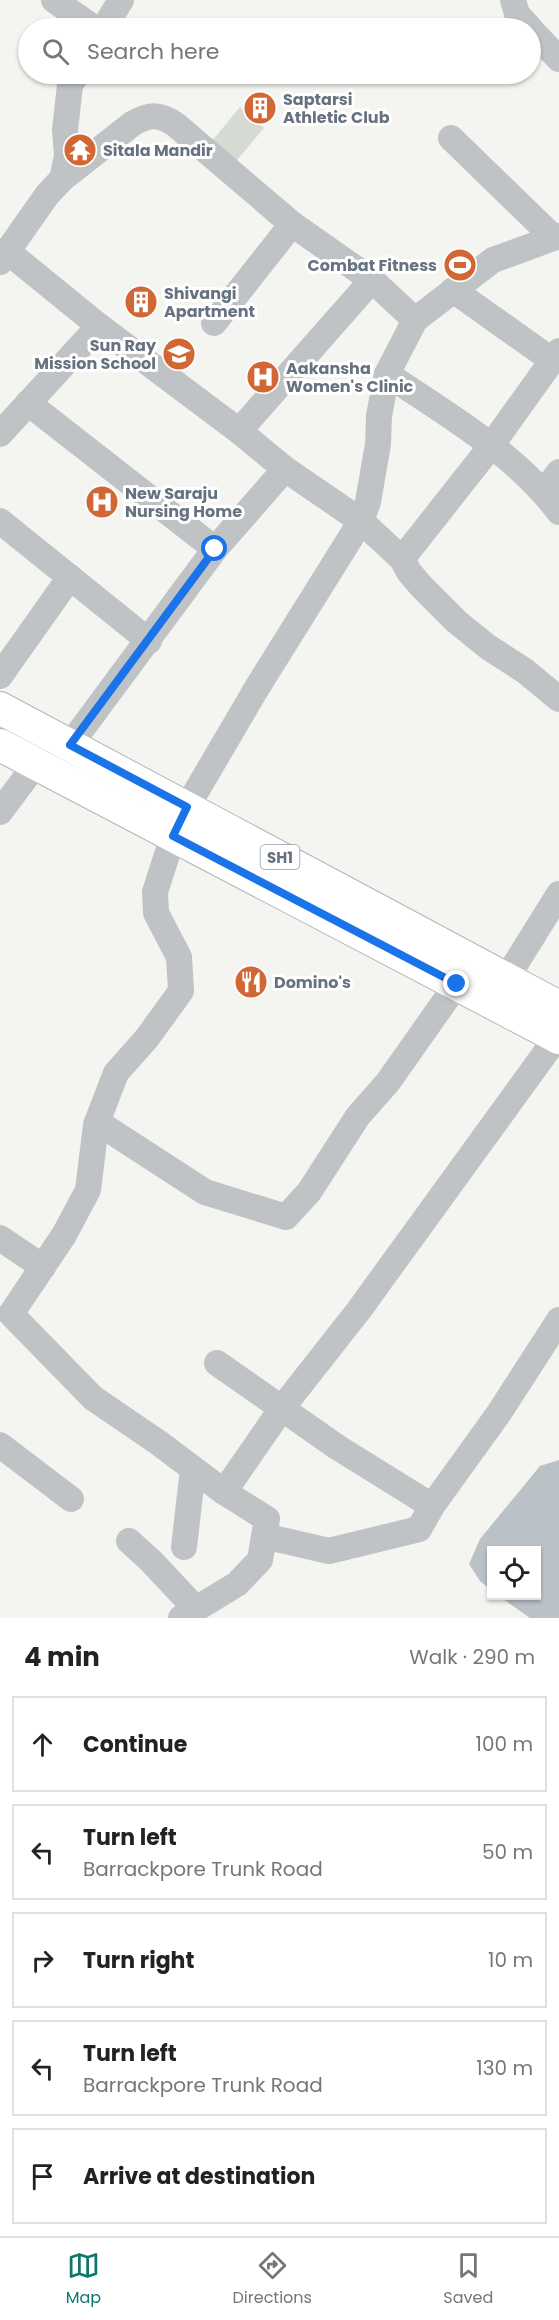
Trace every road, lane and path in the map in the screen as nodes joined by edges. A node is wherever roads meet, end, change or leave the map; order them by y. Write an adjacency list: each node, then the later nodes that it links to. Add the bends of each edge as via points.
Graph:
1 (54, 0): 4 (street)
2 (121, 0): 5 (street)
3 (513, 0): 6 (street)
4 (80, 18)
5 (110, 18)
6 (520, 18)
7 (541, 41): 8 (street)
8 (559, 60)
9 (71, 84): 11 (street)
10 (451, 138): 13 (street)
11 (62, 179): 12 (street, via 132,124 158,115 176,125); 14 (street)
12 (292, 224): 15 (street); 18 (street)
13 (557, 237): 16 (street, via 493,260)
14 (4, 257): 19 (street)
15 (372, 280): 17 (street); 23 (street)
16 (453, 290): 17 (street); 20 (street)
17 (415, 320): 21 (street)
18 (214, 323)
19 (99, 326): 22 (street); 23 (street)
20 (556, 356): 25 (street)
21 (387, 374): 25 (street); 30 (street, via 368,502)
22 (28, 403): 24 (street); 31 (street)
23 (238, 431): 26 (street)
24 (0, 434)
25 (491, 446): 28 (street); 32 (street)
26 (285, 469): 30 (street); 31 (street)
27 (559, 472): 28 (street)
28 (552, 502)
29 (0, 521): 33 (street)
30 (361, 521): 32 (street); 41 (street)
31 (215, 549): 34 (street)
32 (402, 559): 36 (street, via 421,586 457,622)
33 (70, 577): 34 (street); 35 (street)
34 (149, 640): 39 (street)
35 (0, 676)
36 (559, 699)
37 (0, 708): 39 (main road, SH1)
38 (0, 745): 40 (main road, SH1)
39 (70, 745): 41 (main road, SH1)
40 (36, 764): 42 (street); 43 (main road, SH1)
41 (187, 807): 43 (street); 45 (main road, SH1)
42 (0, 812)
43 (173, 836): 46 (main road, SH1); 48 (street, via 156,892 156,914 179,957 181,991 116,1073)
44 (559, 894): 45 (street)
45 (506, 979): 47 (main road, SH1)
46 (457, 984): 47 (main road, SH1); 48 (street, via 388,1082 358,1116 309,1192 286,1217 205,1192)
47 (558, 1028): 54 (street, via 359,1310)
48 (97, 1122): 50 (street, via 88,1190)
49 (0, 1238): 50 (street)
50 (43, 1267): 51 (street)
51 (5, 1309): 56 (street, via 93,1398)
52 (559, 1320): 59 (street)
53 (217, 1363): 54 (street)
54 (282, 1408): 57 (street); 59 (street)
55 (0, 1445): 58 (street)
56 (193, 1469): 57 (street); 62 (street)
57 (224, 1492): 60 (street, via 267,1519)
58 (71, 1499)
59 (432, 1506): 60 (street, via 419,1529 329,1551)
60 (264, 1536): 63 (street, via 260,1560 237,1584)
61 (129, 1541): 63 (street, via 151,1562)
62 (184, 1547)
63 (189, 1613)

